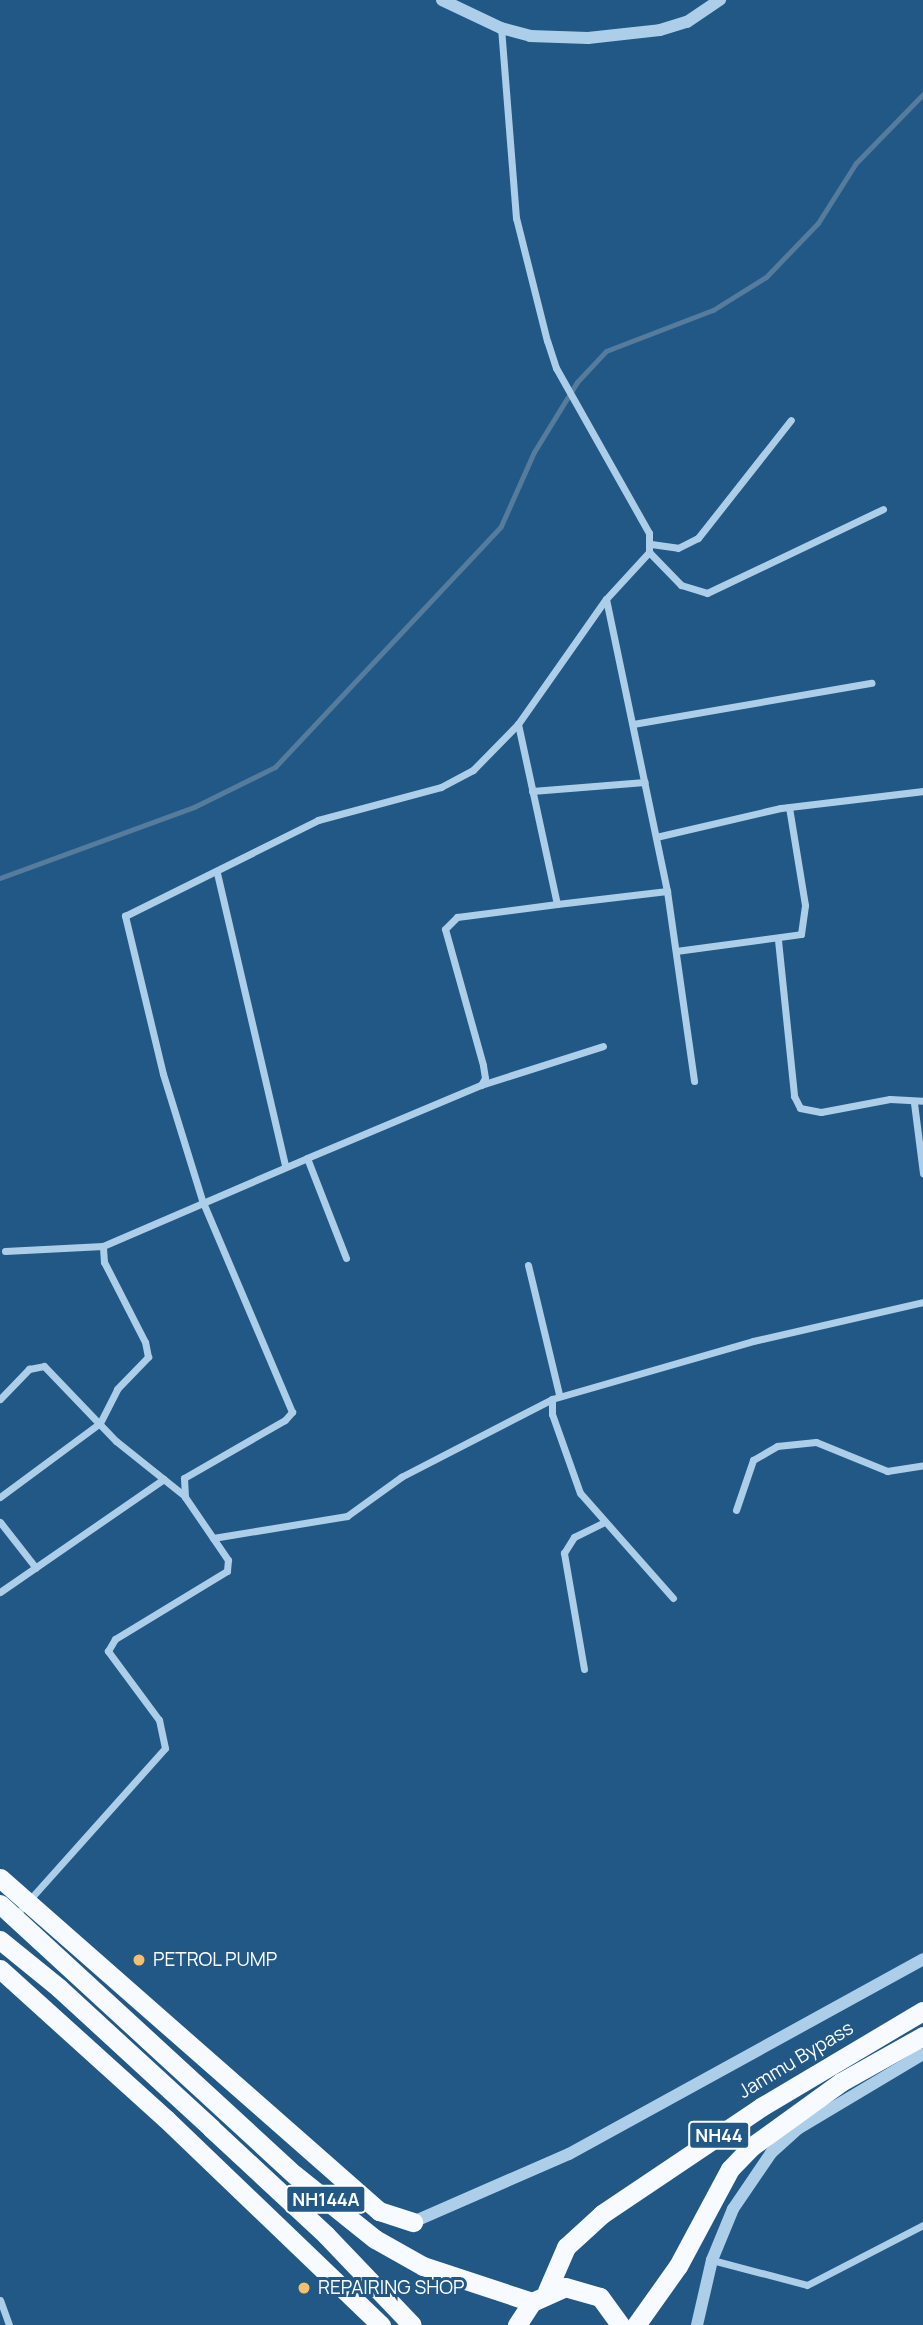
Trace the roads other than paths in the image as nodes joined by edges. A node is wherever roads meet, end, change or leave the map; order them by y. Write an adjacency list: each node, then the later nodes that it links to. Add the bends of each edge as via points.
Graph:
1 (442, 0): 3 (street)
2 (720, 0): 3 (street, via 687,22 629,34 530,36)
3 (500, 28): 6 (street, via 516,218 547,341)
4 (792, 420): 6 (street, via 698,538 678,548)
5 (883, 509): 6 (street, via 707,593 681,585)
6 (650, 548): 7 (street)
7 (606, 599): 9 (street); 10 (street)
8 (871, 683): 10 (street)
9 (518, 724): 12 (street); 16 (street, via 458,779 318,820)
10 (633, 724): 11 (street)
11 (645, 782): 12 (street); 15 (street)
12 (532, 791): 18 (street)
13 (923, 791): 14 (street)
14 (789, 807): 15 (street); 19 (street, via 803,881 805,923 797,937)
15 (656, 837): 17 (street)
16 (217, 873): 27 (street); 29 (street, via 125,916 163,1074)
17 (667, 891): 18 (street); 20 (street)
18 (557, 904): 23 (street, via 457,917 444,929 483,1065)
19 (778, 940): 20 (street); 25 (street, via 794,1096 800,1108 821,1112 890,1099)
20 (676, 951): 22 (street)
21 (603, 1046): 23 (street)
22 (695, 1081)
23 (481, 1085): 26 (street)
24 (923, 1101): 25 (street)
25 (914, 1103): 28 (street)
26 (307, 1158): 27 (street); 32 (street)
27 (285, 1166): 29 (street)
28 (923, 1173)
29 (202, 1200): 30 (street); 41 (street, via 292,1412 190,1472 182,1487)
30 (103, 1246): 31 (street); 37 (street, via 104,1262 145,1342 148,1357 117,1389)
31 (5, 1251)
32 (346, 1258)
33 (528, 1265): 35 (street)
34 (923, 1302): 35 (street, via 753,1341)
35 (556, 1396): 44 (street, via 552,1414 574,1478); 45 (street, via 401,1477 346,1516)
36 (0, 1399): 37 (street, via 29,1369 44,1366)
37 (100, 1423): 39 (street); 40 (street)
38 (923, 1465): 42 (street, via 887,1471 816,1441 777,1446 752,1460)
39 (164, 1479): 41 (street); 46 (street)
40 (0, 1497)
41 (186, 1497): 45 (street)
42 (736, 1510)
43 (0, 1522): 46 (street)
44 (603, 1523): 48 (street); 49 (street, via 573,1537 564,1553)
45 (213, 1538): 51 (street, via 228,1560 227,1571 109,1644 113,1660 164,1730 165,1748)
46 (36, 1567): 47 (street)
47 (0, 1592)
48 (673, 1598)
49 (584, 1669)
50 (0, 1878): 51 (highway)
51 (28, 1901): 52 (street); 59 (highway)
52 (7, 1910): 56 (highway, NH144A)
53 (0, 1940): 57 (highway, NH144A)
54 (923, 1959): 65 (street, via 569,2154)
55 (0, 1969): 64 (highway)
56 (77, 1972): 57 (highway); 62 (highway, NH144A)
57 (59, 1988): 63 (highway, NH144A)
58 (923, 2011): 68 (highway, Jammu Bypass / NH44, via 761,2107 602,2214 566,2247)
59 (167, 2024): 62 (highway); 65 (highway, via 379,2211)
60 (923, 2036): 75 (highway, NH44, via 841,2082 751,2147 730,2169 678,2266)
61 (923, 2054): 67 (street, via 799,2128 771,2153 733,2209)
62 (172, 2060): 68 (highway, NH144A, via 295,2175 375,2239 422,2266)
63 (161, 2082): 64 (highway); 72 (highway, NH144A, via 326,2235)
64 (166, 2119): 71 (highway)
65 (413, 2222)
66 (923, 2225): 67 (street, via 807,2285)
67 (712, 2260): 76 (street)
68 (539, 2297): 73 (highway, NH44); 74 (highway, via 583,2289 600,2297)
69 (0, 2300): 70 (street)
70 (9, 2325)
71 (381, 2325)
72 (412, 2325)
73 (517, 2325)
74 (620, 2325)
75 (636, 2325)
76 (697, 2325)

